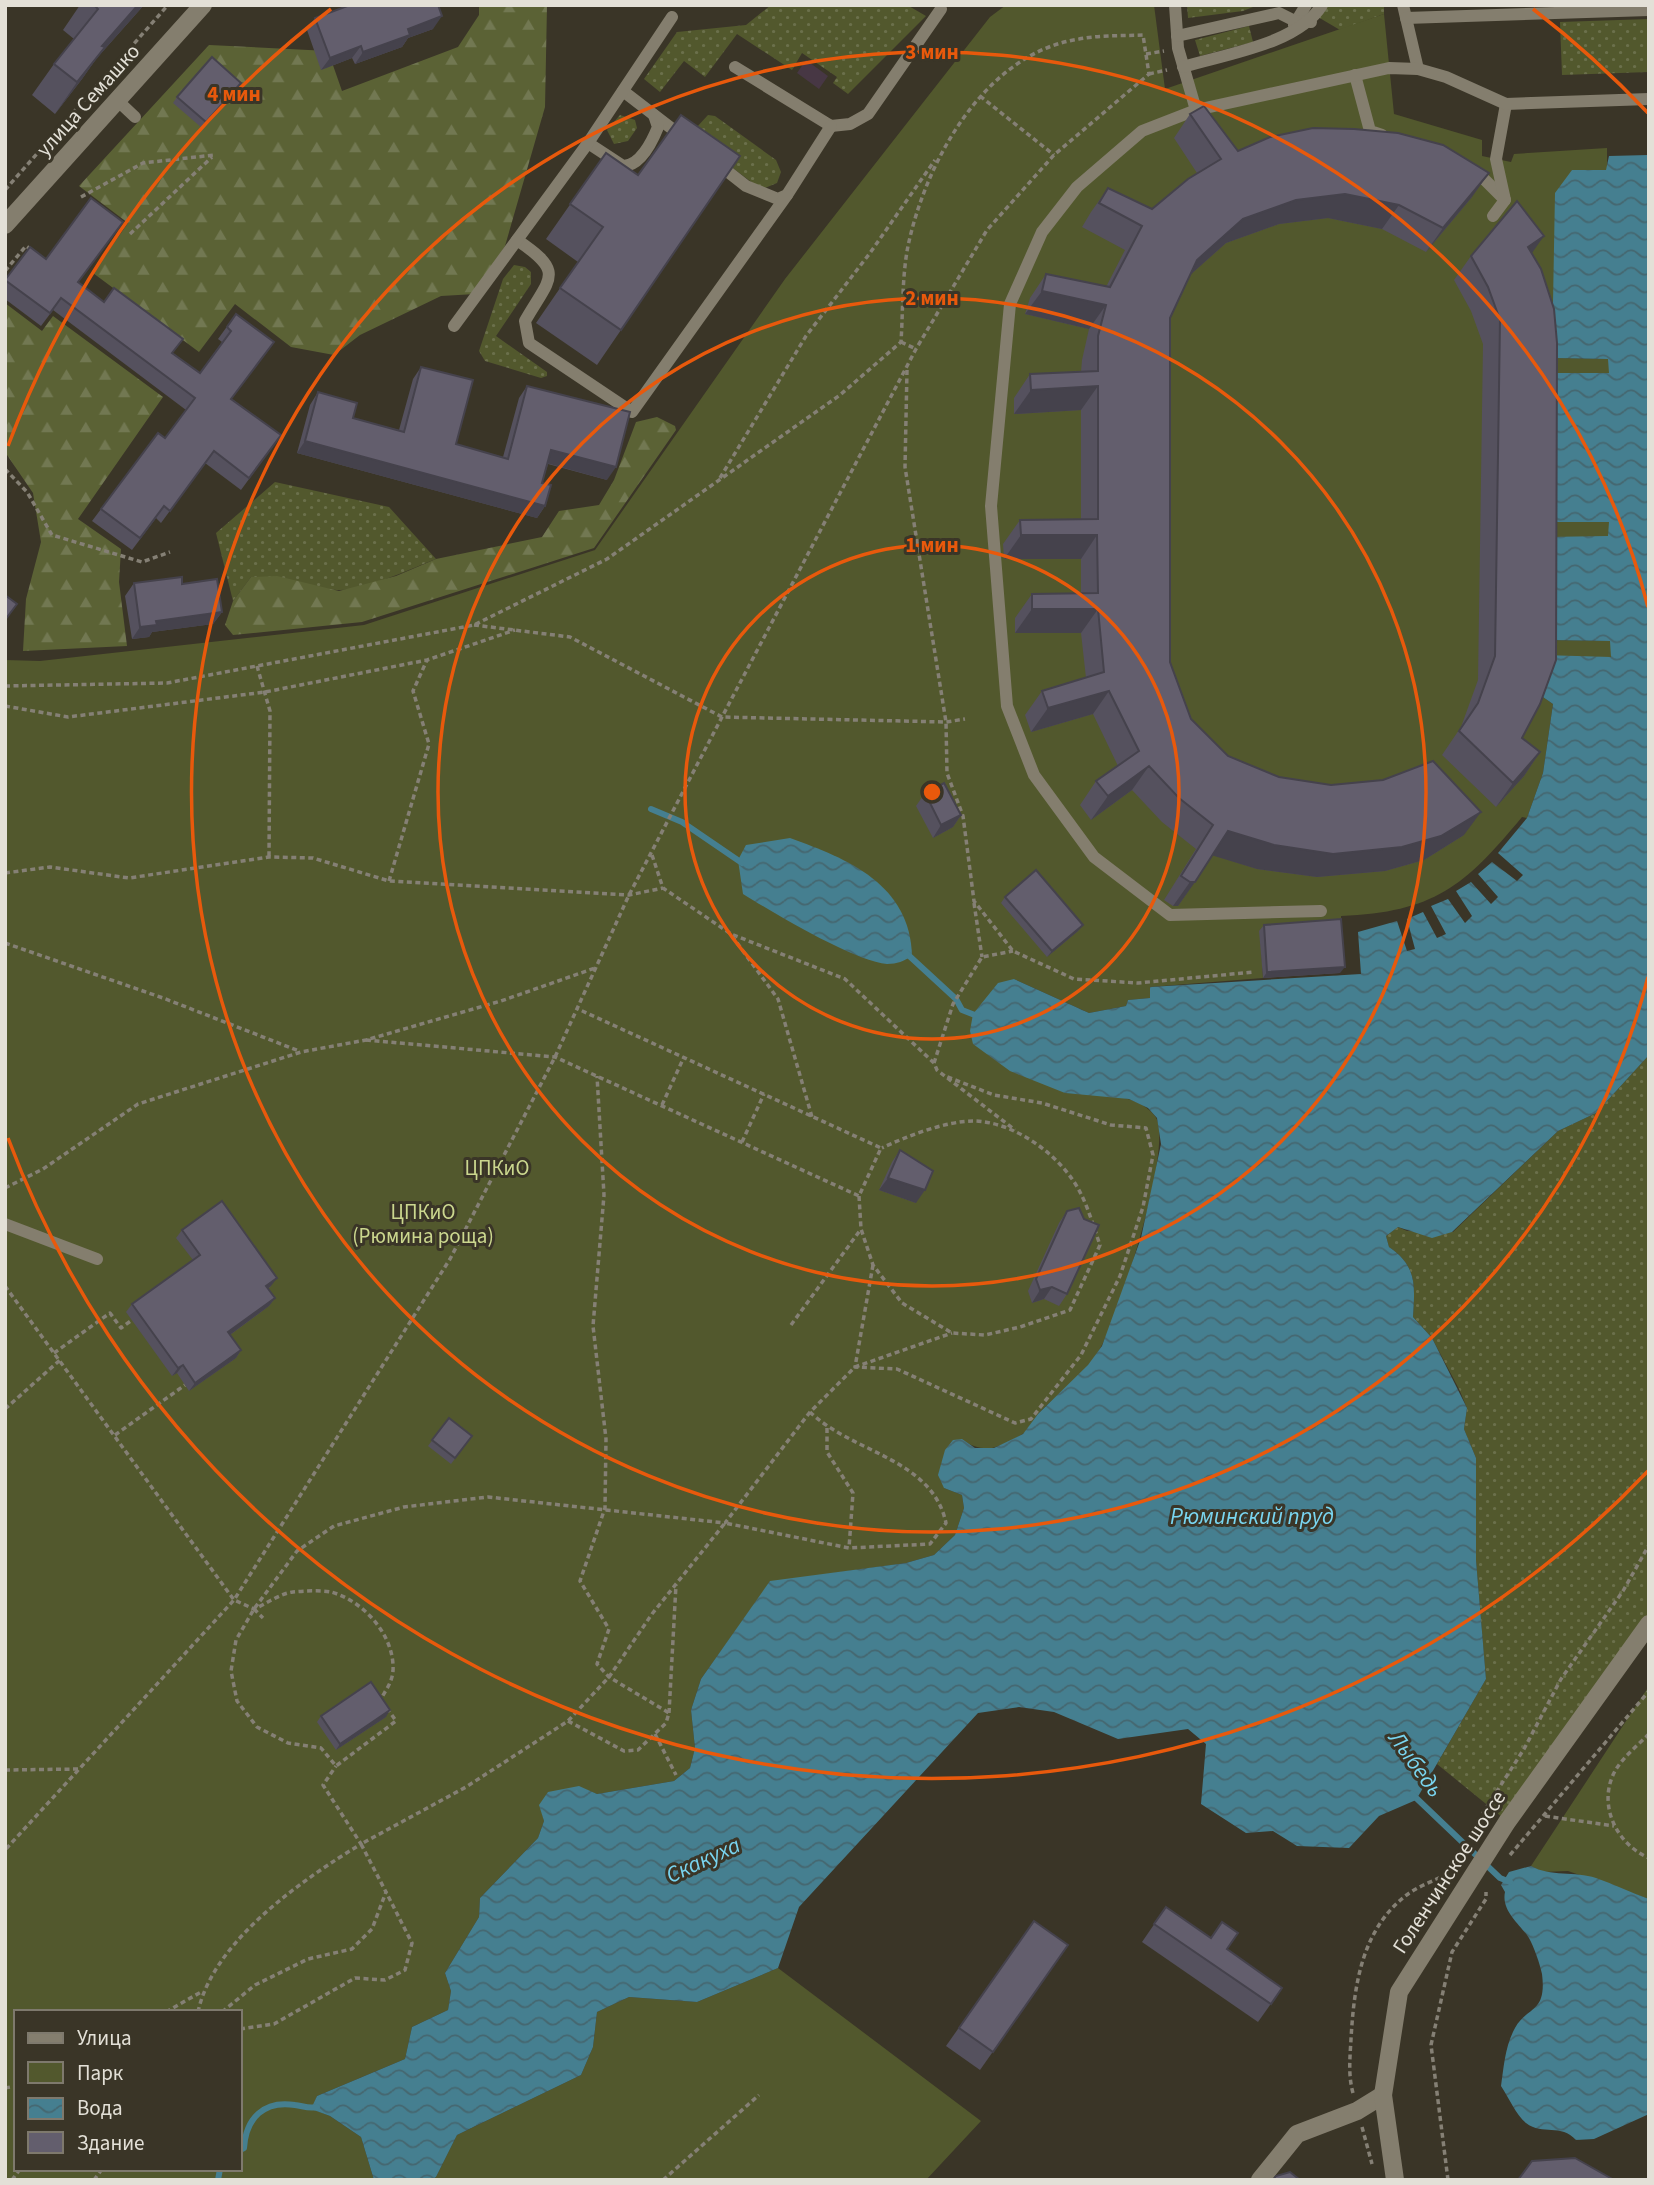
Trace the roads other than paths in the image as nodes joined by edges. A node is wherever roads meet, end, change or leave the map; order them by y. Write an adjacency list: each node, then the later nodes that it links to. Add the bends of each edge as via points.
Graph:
1 (203, 5): 17 (street, улица Семашко)
2 (1175, 5): 10 (lane)
3 (1306, 5): 9 (lane)
4 (1322, 5): 9 (lane, via 1311,22)
5 (941, 9): 22 (lane, via 868,114 850,124)
6 (1649, 10): 7 (lane)
7 (1405, 12): 13 (lane)
8 (672, 17): 15 (lane)
9 (1294, 27): 10 (lane, via 1279,13); 12 (lane)
10 (1177, 36): 12 (lane)
11 (735, 67): 22 (lane)
12 (1183, 67): 19 (lane)
13 (1418, 69): 14 (lane, via 1389,68); 18 (lane)
14 (1355, 75): 19 (lane); 23 (lane, via 1370,131)
15 (623, 91): 20 (lane); 24 (lane)
16 (1649, 99): 18 (lane)
17 (118, 101): 21 (lane); 29 (street, улица Семашко)
18 (1506, 104): 27 (lane, via 1496,159)
19 (1196, 110): 32 (lane, via 1142,131 1077,187 1042,232 1010,304 991,506 1007,706 1034,775 1094,857 1170,915)
20 (654, 115): 24 (lane, via 655,135 629,166); 26 (lane, via 763,195 778,199)
21 (135, 117)
22 (831, 126): 26 (lane)
23 (1395, 139)
24 (588, 143): 30 (lane)
25 (1457, 164): 27 (lane, via 1482,177)
26 (787, 195): 30 (lane, via 632,412 529,343 525,321 549,279 549,270 544,259)
27 (1505, 200): 28 (lane)
28 (1493, 216)
29 (5, 225)
30 (517, 240): 31 (lane)
31 (454, 326)
32 (1321, 911)
33 (5, 1224): 34 (lane)
34 (97, 1259)
35 (1649, 1624): 36 (street, Голенчинское шоссе, via 1481,1846 1473,1873 1399,1992)
36 (1383, 2095): 37 (street, via 1357,2111 1297,2134); 38 (street, Голенчинское шоссе)
37 (1260, 2180)
38 (1395, 2180)

